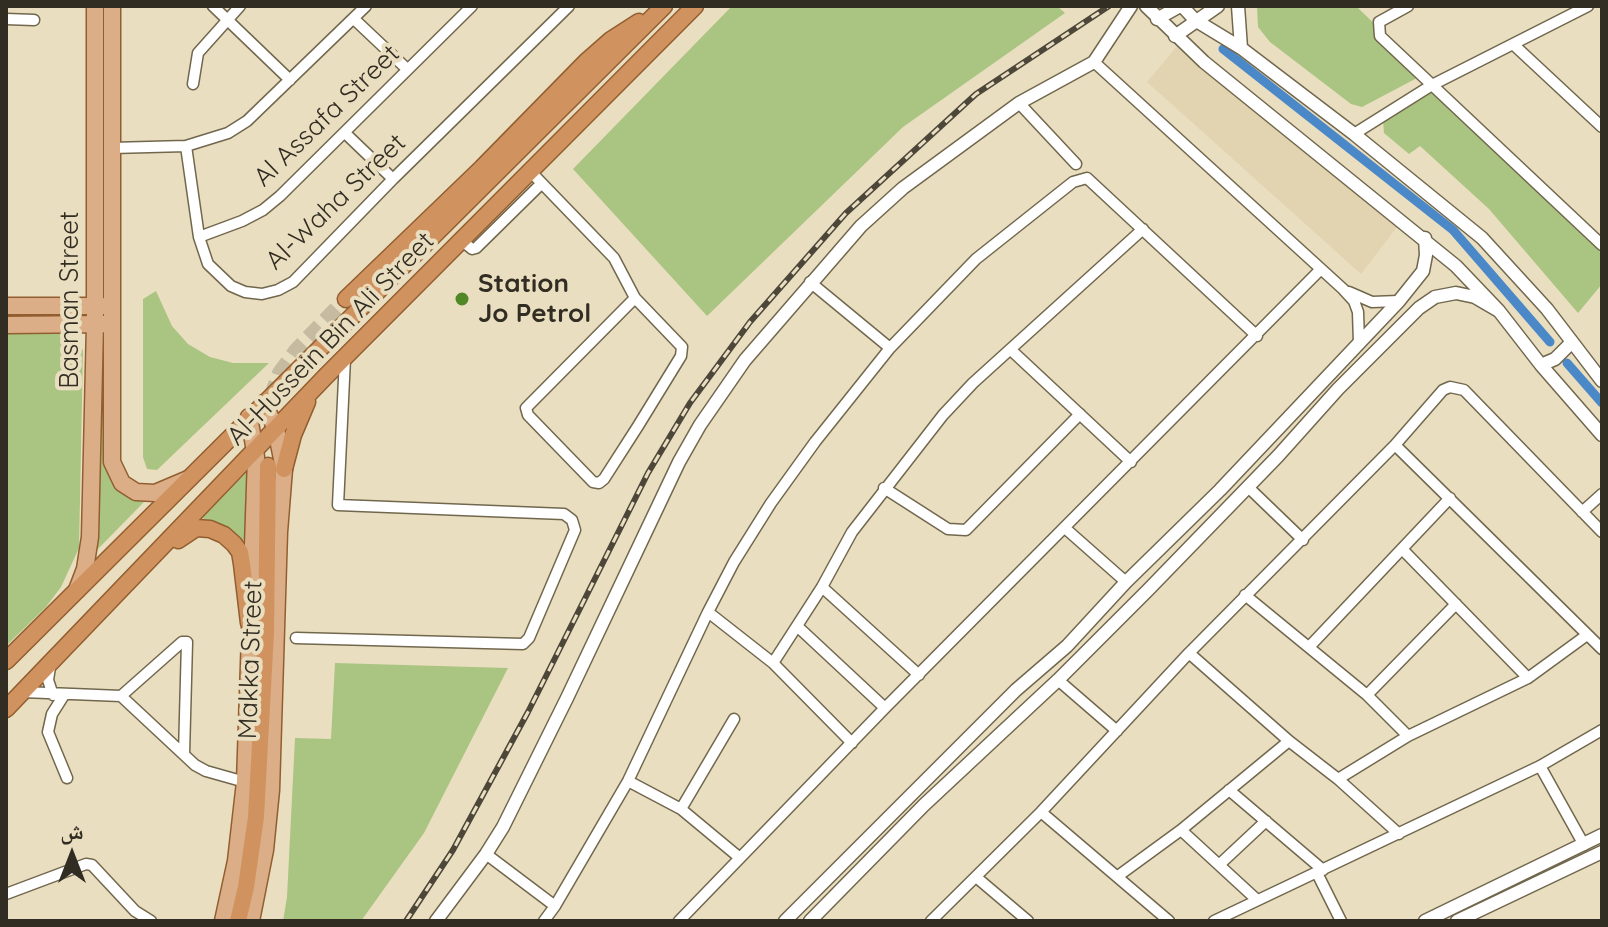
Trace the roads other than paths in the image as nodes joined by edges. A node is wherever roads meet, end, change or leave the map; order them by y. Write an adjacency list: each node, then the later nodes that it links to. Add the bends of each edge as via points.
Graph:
1 (95, 6): 46 (main road, Basman Street)
2 (112, 6): 36 (main road, Basman Street)
3 (213, 6): 21 (street)
4 (240, 6): 21 (street)
5 (366, 6): 18 (street)
6 (472, 6): 27 (street, Al Assafa Street)
7 (569, 6): 39 (street, Al-Waha Street)
8 (695, 6): 38 (highway, Al-Hussein Bin Ali Street)
9 (1131, 6): 26 (street)
10 (1146, 6): 19 (street)
11 (1181, 6): 19 (street); 22 (street)
12 (1218, 6): 22 (street)
13 (1238, 6): 25 (street)
14 (1408, 6): 30 (street, via 1381,20 1378,31)
15 (1588, 6): 24 (street)
16 (661, 9): 49 (highway, via 586,62); 71 (highway, Al-Hussein Bin Ali Street)
17 (6, 19): 20 (street)
18 (354, 19): 27 (street); 28 (street)
19 (1157, 19): 23 (street)
20 (34, 20)
21 (226, 20): 28 (street); 29 (street, via 198,53)
22 (1195, 20): 23 (street); 25 (street)
23 (1175, 36): 42 (street)
24 (1514, 45): 30 (street); 32 (street)
25 (1241, 48): 34 (street)
26 (1094, 62): 31 (street); 44 (street)
27 (407, 69): 33 (street, Al Assafa Street)
28 (290, 80): 35 (street, via 247,121)
29 (193, 84)
30 (1432, 85): 34 (street); 43 (street)
31 (1019, 103): 37 (street); 45 (street, via 903,188)
32 (1602, 127)
33 (345, 133): 39 (street); 41 (street, Al Assafa Street, via 263,210)
34 (1354, 134): 60 (street, via 1482,238)
35 (186, 146): 36 (street); 41 (street, Al-Waha Street)
36 (112, 148): 54 (main road, Basman Street)
37 (1076, 164)
38 (536, 178): 48 (street, via 620,266); 64 (highway, Al-Hussein Bin Ali Street, via 493,220 461,240)
39 (393, 179): 41 (street, Al-Waha Street, via 293,282 278,290 262,294 231,286 208,264)
40 (1143, 229): 59 (street); 62 (street, via 1092,180 1080,178 976,259); 63 (street)
41 (199, 237)
42 (1425, 238): 50 (street, via 1423,271); 55 (street)
43 (1602, 245)
44 (1321, 269): 47 (street); 59 (street)
45 (810, 282): 62 (street); 139 (street, via 745,360 679,462)
46 (95, 285): 52 (main road); 53 (main road, Basman Street)
47 (1343, 289): 50 (street, via 1372,302); 61 (street, via 1358,312)
48 (635, 298): 48 (street, via 680,343 681,356 604,479 593,482 526,408)
49 (346, 299)
50 (1399, 301): 61 (street)
51 (6, 306): 52 (main road)
52 (70, 306): 53 (main road)
53 (95, 306): 54 (main road); 56 (main road, Basman Street)
54 (112, 306): 56 (main road, Basman Street)
55 (1499, 311): 66 (street); 70 (street, via 1468,295 1435,297)
56 (103, 324): 58 (main road); 65 (main road, Basman Street); 80 (main road, Basman Street, via 118,477 130,490 146,494)
57 (6, 325): 58 (main road)
58 (53, 325): 65 (main road, via 78,334)
59 (1257, 336): 78 (street)
60 (1572, 342): 66 (street); 68 (street)
61 (1359, 343): 67 (street)
62 (890, 348): 96 (street, via 771,503)
63 (1011, 350): 72 (street); 82 (street, via 943,415)
64 (345, 356): 69 (highway, Al-Hussein Bin Ali Street); 100 (street, via 338,505 564,514 575,530 523,644)
65 (94, 359): 93 (main road, Basman Street, via 90,537)
66 (1541, 365): 75 (street)
67 (1326, 376): 70 (street); 91 (street)
68 (1602, 381)
69 (315, 387): 74 (highway, Al-Hussein Bin Ali Street); 79 (highway)
70 (1338, 389): 81 (street)
71 (264, 403): 73 (highway, Al-Hussein Bin Ali Street); 74 (main road, Makka Street)
72 (1080, 414): 78 (street); 82 (street, via 966,530 948,529)
73 (249, 417): 77 (main road, Makka Street); 80 (highway, Al-Hussein Bin Ali Street)
74 (276, 429): 77 (highway, Al-Hussein Bin Ali Street); 79 (main road, Makka Street)
75 (1602, 435)
76 (1395, 445): 84 (street); 85 (street, via 1443,390 1464,390); 88 (street)
77 (255, 451): 90 (highway, Al-Hussein Bin Ali Street); 97 (main road, Makka Street)
78 (1131, 462): 86 (street)
79 (276, 467): 151 (highway, via 256,817); 152 (main road, Makka Street, via 272,779)
80 (190, 478): 93 (highway, Al-Hussein Bin Ali Street)
81 (1248, 487): 88 (street); 109 (street)
82 (884, 488): 92 (street)
83 (1602, 494): 85 (street)
84 (1450, 498): 89 (street); 99 (street)
85 (1582, 512): 87 (street)
86 (1066, 529): 91 (street); 107 (street)
87 (1602, 532)
88 (1303, 540): 94 (street)
89 (1403, 550): 95 (street); 101 (street)
90 (160, 551): 97 (highway, via 196,528 228,538 240,552); 104 (highway, Al-Hussein Bin Ali Street)
91 (1126, 582): 129 (street, via 1067,646)
92 (822, 587): 98 (street); 107 (street)
93 (76, 591): 105 (highway, Al-Hussein Bin Ali Street)
94 (1245, 595): 101 (street); 103 (street)
95 (1456, 604): 108 (street); 112 (street)
96 (708, 612): 106 (street); 126 (street)
97 (249, 623): 127 (main road, Makka Street)
98 (797, 626): 106 (street); 114 (street)
99 (1587, 635): 102 (street); 108 (street)
100 (296, 638)
101 (1310, 646): 112 (street)
102 (1602, 649)
103 (1189, 653): 118 (street); 120 (street)
104 (54, 659): 110 (highway, Al-Hussein Bin Ali Street); 111 (street, via 47,671)
105 (6, 661)
106 (773, 663): 121 (street)
107 (919, 675): 114 (street)
108 (1528, 678): 119 (street)
109 (1058, 680): 118 (street); 130 (street)
110 (23, 692): 111 (street); 115 (highway, Al-Hussein Bin Ali Street)
111 (59, 695): 113 (street); 124 (street, via 48,732)
112 (1367, 695): 119 (street)
113 (121, 696): 122 (street); 122 (street, via 187,642)
114 (885, 708): 121 (street)
115 (6, 709)
116 (734, 719): 131 (street)
117 (1602, 730): 123 (street)
118 (1117, 731): 132 (street)
119 (1408, 736): 125 (street)
120 (1289, 741): 125 (street); 128 (street)
121 (852, 743): 140 (street)
122 (184, 754): 127 (street, via 206,771)
123 (1540, 766): 135 (street); 137 (street)
124 (67, 778)
125 (1338, 779): 135 (street)
126 (628, 781): 131 (street); 147 (street)
127 (245, 782): 150 (main road, Makka Street)
128 (1229, 790): 133 (street); 134 (street)
129 (912, 793): 130 (street); 156 (street)
130 (924, 805): 157 (street)
131 (681, 809): 140 (street)
132 (1041, 812): 143 (street); 144 (street)
133 (1266, 821): 141 (street); 142 (street)
134 (1181, 830): 141 (street); 143 (street)
135 (1399, 834): 142 (street)
136 (1602, 835): 137 (street)
137 (1584, 845): 163 (street)
138 (1602, 852): 164 (street)
139 (486, 854): 147 (street); 153 (street)
140 (740, 858): 155 (street)
141 (1220, 864): 146 (street)
142 (1320, 871): 146 (street); 162 (street)
143 (1118, 876): 160 (street)
144 (976, 877): 158 (street); 159 (street)
145 (6, 894): 148 (street, via 92,865)
146 (1256, 899): 161 (street)
147 (555, 906): 154 (street)
148 (133, 916): 149 (street)
149 (151, 921)
150 (223, 921)
151 (238, 921)
152 (254, 921)
153 (436, 921)
154 (544, 921)
155 (679, 921)
156 (785, 921)
157 (810, 921)
158 (931, 921)
159 (1028, 921)
160 (1169, 921)
161 (1214, 921)
162 (1341, 921)
163 (1425, 921)
164 (1457, 921)

